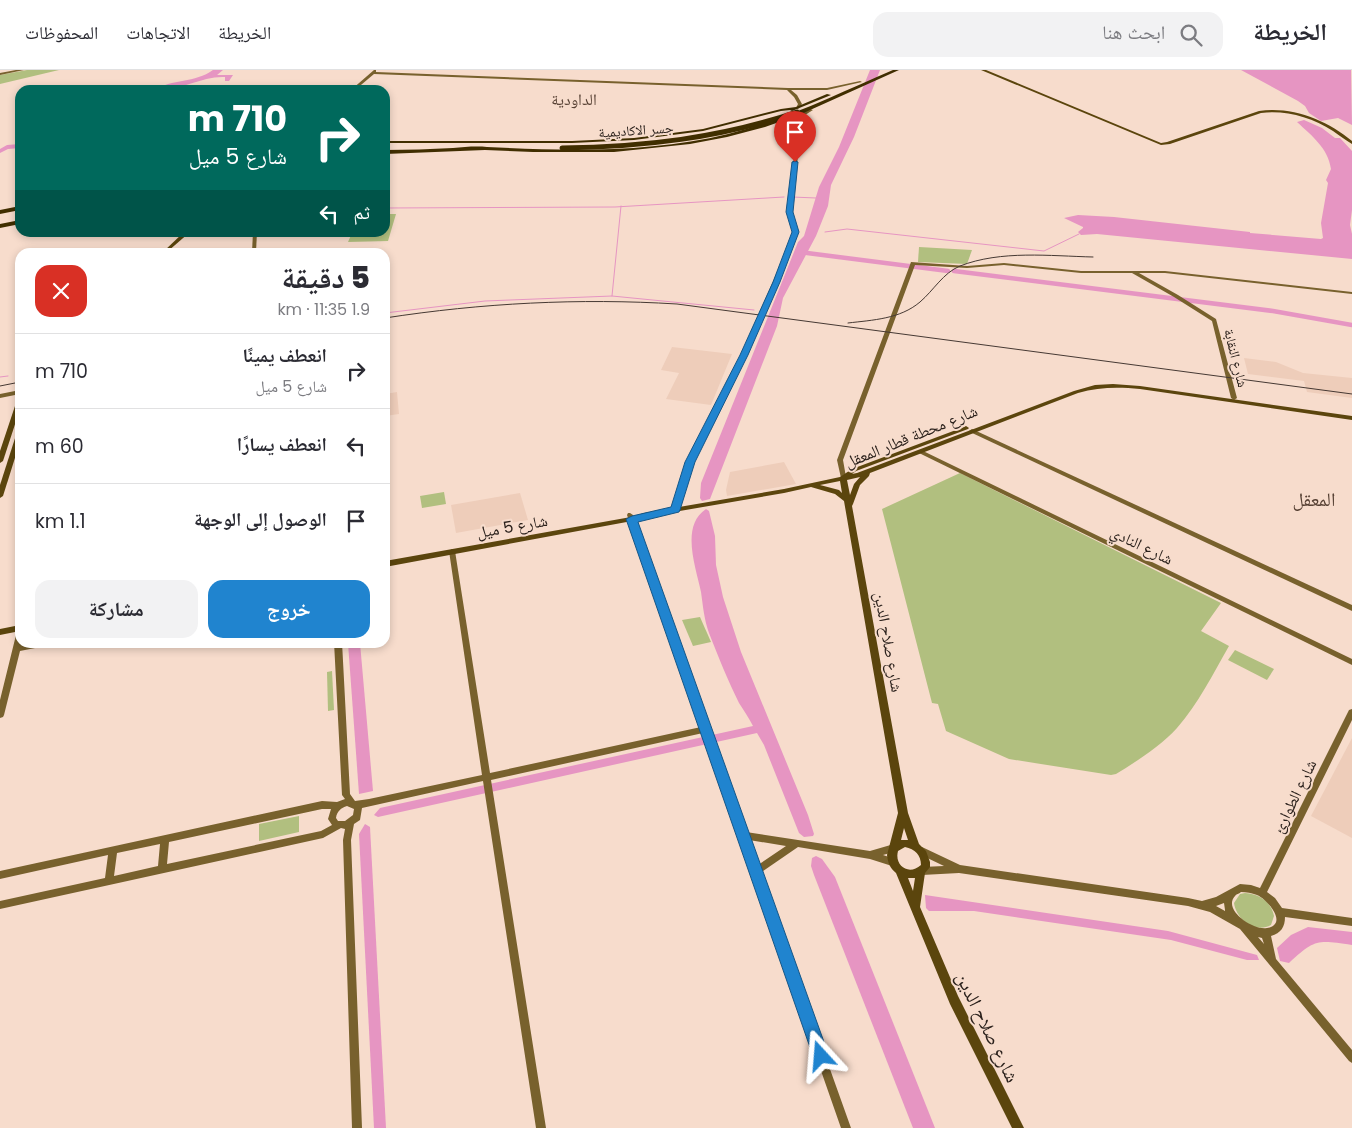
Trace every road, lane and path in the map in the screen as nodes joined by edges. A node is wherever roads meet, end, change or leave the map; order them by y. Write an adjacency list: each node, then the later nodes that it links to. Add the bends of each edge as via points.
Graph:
1 (7, 70): 7 (street)
2 (22, 70): 7 (street)
3 (889, 70): 9 (highway)
4 (897, 70): 9 (highway)
5 (983, 70): 22 (main road)
6 (988, 70): 22 (main road)
7 (0, 72)
8 (374, 72): 11 (street); 12 (street)
9 (882, 75): 10 (highway)
10 (862, 82): 12 (street, via 827,89); 13 (highway); 14 (highway)
11 (359, 85)
12 (788, 89): 14 (street, via 798,99 800,104)
13 (832, 98): 14 (highway); 15 (highway)
14 (796, 109): 17 (highway, via 784,109); 25 (highway, جسر الاكاديمية, bridge, via 744,129 692,139 631,146)
15 (811, 110): 16 (highway); 32 (street, via 802,115 796,152 789,212 796,232)
16 (792, 117): 18 (highway); 32 (street, via 797,119 785,212)
17 (719, 127): 18 (highway, via 718,132); 19 (highway)
18 (727, 135): 24 (highway)
19 (653, 138): 20 (highway, via 572,142); 24 (highway)
20 (478, 141): 21 (highway); 25 (highway, جسر الاكاديمية)
21 (390, 142)
22 (1160, 143): 23 (main road, via 1273,110 1307,118)
23 (1352, 143)
24 (659, 146): 26 (highway, via 556,151)
25 (562, 147): 26 (highway, جسر الاكاديمية)
26 (483, 148): 27 (highway)
27 (390, 152)
28 (15, 209): 29 (highway)
29 (0, 212)
30 (15, 223): 31 (highway)
31 (0, 226)
32 (794, 235): 51 (street, via 744,355 690,462)
33 (182, 237): 34 (main road)
34 (170, 248)
35 (1132, 272): 36 (street, via 1165,272); 39 (street, شارع النقابة, via 1212,318 1216,323); 47 (street, via 1074,272 1004,264 967,267 913,263 840,460)
36 (1352, 293)
37 (15, 393): 38 (street)
38 (0, 396)
39 (1234, 398): 41 (main road, شارع محطة قطار المعقل); 47 (main road, شارع محطة قطار المعقل, via 1123,382 1091,384 873,463)
40 (15, 415): 45 (main road)
41 (1352, 416): 42 (main road, شارع محطة قطار المعقل, via 1107,385 1076,392)
42 (972, 431): 44 (main road, شارع محطة قطار المعقل); 56 (street)
43 (15, 448): 49 (main road)
44 (921, 452): 46 (main road, شارع محطة قطار المعقل); 64 (street, شارع النادي)
45 (0, 461)
46 (871, 471): 47 (main road, شارع محطة قطار المعقل); 50 (main road, via 857,484)
47 (843, 477): 48 (main road, شارع 5 ميل); 50 (main road, شارع صلاح الدين)
48 (810, 485): 50 (main road, via 841,494); 51 (main road, شارع 5 ميل)
49 (0, 496)
50 (848, 505): 73 (main road, شارع صلاح الدين)
51 (675, 510): 52 (main road, شارع 5 ميل)
52 (631, 517): 53 (main road, شارع 5 ميل); 54 (main road, شارع 5 ميل); 67 (street)
53 (452, 551): 55 (main road, شارع 5 ميل); 68 (street)
54 (390, 558)
55 (390, 563)
56 (1352, 608)
57 (15, 625): 58 (main road)
58 (0, 627)
59 (15, 629): 60 (main road)
60 (0, 632)
61 (22, 648): 63 (street)
62 (338, 648): 69 (street)
63 (17, 649): 66 (street)
64 (1352, 662)
65 (1352, 712): 91 (street, شارع الطوارئ)
66 (0, 714)
67 (706, 729): 68 (street); 76 (street)
68 (487, 777): 70 (street); 103 (street)
69 (346, 795): 71 (street); 72 (street)
70 (369, 803): 71 (street); 74 (street)
71 (354, 804): 72 (street); 74 (street)
72 (339, 805): 75 (street, via 332,819); 77 (street, via 322,805)
73 (903, 813): 79 (main road, شارع صلاح الدين); 80 (main road, شارع صلاح الدين)
74 (358, 814): 75 (street)
75 (344, 825): 85 (street, via 323,834); 102 (street)
76 (743, 835): 78 (street); 86 (street)
77 (165, 839): 81 (street); 85 (street)
78 (797, 843): 82 (street); 86 (street)
79 (894, 848): 80 (main road, via 904,843); 82 (street); 83 (main road)
80 (919, 848): 84 (street); 88 (main road, via 926,862)
81 (113, 850): 89 (street); 90 (street)
82 (870, 855): 83 (street)
83 (892, 862): 87 (main road)
84 (959, 869): 88 (street); 94 (street)
85 (162, 870): 90 (street)
86 (756, 871): 104 (street)
87 (900, 871): 88 (main road, via 912,874); 96 (main road, شارع صلاح الدين)
88 (921, 871): 96 (main road, شارع صلاح الدين)
89 (0, 875)
90 (109, 881): 93 (street)
91 (1262, 893): 92 (street, via 1240,888); 95 (street)
92 (1230, 894): 94 (street); 98 (street, via 1229,908)
93 (0, 905)
94 (1203, 905): 98 (street)
95 (1279, 912): 97 (street); 99 (street, via 1277,929)
96 (917, 914): 105 (main road, شارع صلاح الدين, via 954,1000)
97 (1352, 922)
98 (1241, 925): 99 (street); 100 (street)
99 (1266, 934): 100 (street)
100 (1272, 962): 101 (street)
101 (1352, 1058)
102 (357, 1128)
103 (541, 1128)
104 (846, 1128)
105 (1018, 1128)

